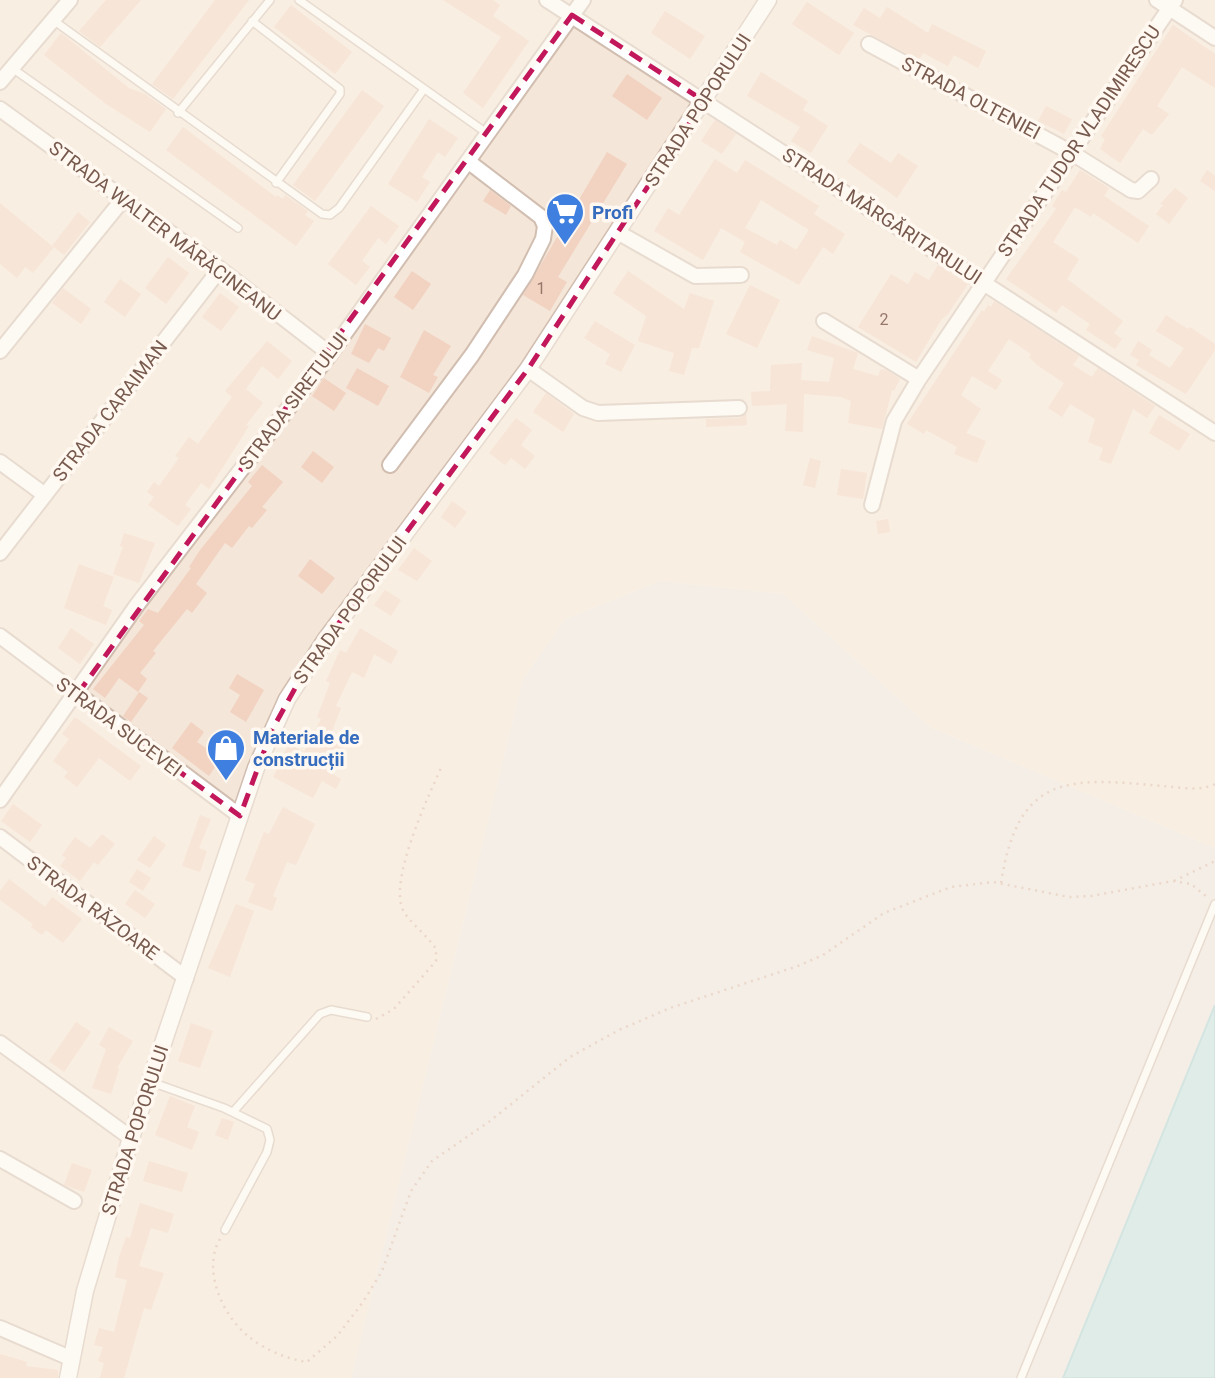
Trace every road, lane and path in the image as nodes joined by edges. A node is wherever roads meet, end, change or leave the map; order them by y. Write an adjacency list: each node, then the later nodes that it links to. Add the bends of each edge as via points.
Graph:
1 (70, 0): 9 (street)
2 (270, 0): 10 (lane)
3 (299, 0): 15 (lane)
4 (547, 0): 8 (street, STRADA MĂRGĂRITARULUI)
5 (583, 0): 8 (street, STRADA SIRETULUI)
6 (768, 0): 16 (street, STRADA POPORULUI)
7 (1167, 3): 11 (street); 20 (street, STRADA TUDOR VLADIMIRESCU)
8 (572, 15): 16 (street, STRADA MĂRGĂRITARULUI); 19 (street, STRADA SIRETULUI)
9 (53, 20): 13 (street); 18 (lane)
10 (252, 22): 18 (lane); 23 (lane, via 340,89)
11 (1215, 38)
12 (869, 44): 20 (street, STRADA OLTENIEI)
13 (12, 68): 14 (street); 25 (lane)
14 (0, 82)
15 (424, 89): 19 (lane); 23 (lane, via 330,215 309,207)
16 (704, 100): 26 (street, STRADA POPORULUI); 29 (street, STRADA MĂRGĂRITARULUI)
17 (0, 109): 24 (street, STRADA WALTER MĂRĂCINEANU)
18 (178, 113): 23 (lane)
19 (489, 135): 21 (street, STRADA SIRETULUI)
20 (1072, 153): 22 (street, STRADA OLTENIEI, via 1131,190 1138,191); 29 (street, STRADA TUDOR VLADIMIRESCU)
21 (469, 162): 32 (street, STRADA SIRETULUI); 38 (street, via 541,216 543,239 472,355)
22 (1151, 179)
23 (276, 183)
24 (124, 198): 27 (street, STRADA WALTER MĂRĂCINEANU); 31 (street)
25 (238, 228)
26 (619, 233): 28 (street, via 695,276); 33 (street, STRADA POPORULUI)
27 (220, 269): 32 (street, STRADA WALTER MĂRĂCINEANU); 39 (street, STRADA CARAIMAN)
28 (741, 275)
29 (983, 282): 34 (street, STRADA TUDOR VLADIMIRESCU); 36 (street, STRADA MĂRGĂRITARULUI)
30 (824, 321): 34 (street)
31 (0, 351)
32 (330, 354): 43 (street, STRADA SIRETULUI, via 138,604)
33 (528, 369): 35 (street, via 583,408 598,413); 47 (street, STRADA POPORULUI, via 309,663 272,730)
34 (919, 379): 40 (street, STRADA TUDOR VLADIMIRESCU, via 894,421)
35 (739, 408)
36 (1215, 433)
37 (0, 462): 39 (street)
38 (390, 466)
39 (45, 495): 41 (street, STRADA CARAIMAN)
40 (872, 505)
41 (0, 553)
42 (0, 636): 43 (street, STRADA SUCEVEI)
43 (76, 696): 46 (street, STRADA SIRETULUI); 47 (street, STRADA SUCEVEI)
44 (441, 768): 54 (path, via 409,848 400,900 436,949 436,961 394,1009 376,1020)
45 (1215, 784): 51 (path, via 1193,789 1081,783 1050,789 1036,798 1021,818 1006,853)
46 (0, 800)
47 (240, 816): 53 (street, STRADA POPORULUI)
48 (0, 837): 53 (street, STRADA RĂZOARE)
49 (1215, 861): 50 (path)
50 (1173, 881): 51 (path, via 1069,897); 52 (path, via 1191,884)
51 (1001, 883): 61 (path, via 975,882 920,897 884,913 823,955 670,1008 570,1057 432,1161 411,1191 382,1271 338,1335 307,1362 266,1347 232,1319 217,1289 212,1264)
52 (1214, 906): 65 (lane)
53 (186, 978): 56 (street, STRADA POPORULUI)
54 (367, 1017): 57 (lane, via 331,1010 320,1014)
55 (0, 1043): 58 (street)
56 (150, 1081): 57 (lane); 58 (street, STRADA POPORULUI)
57 (233, 1112): 61 (lane, via 267,1129 270,1140)
58 (131, 1138): 63 (street, STRADA POPORULUI)
59 (0, 1159): 60 (street)
60 (74, 1201)
61 (225, 1230)
62 (0, 1328): 63 (street)
63 (70, 1358): 64 (street, STRADA POPORULUI)
64 (68, 1378)
65 (1021, 1378)

